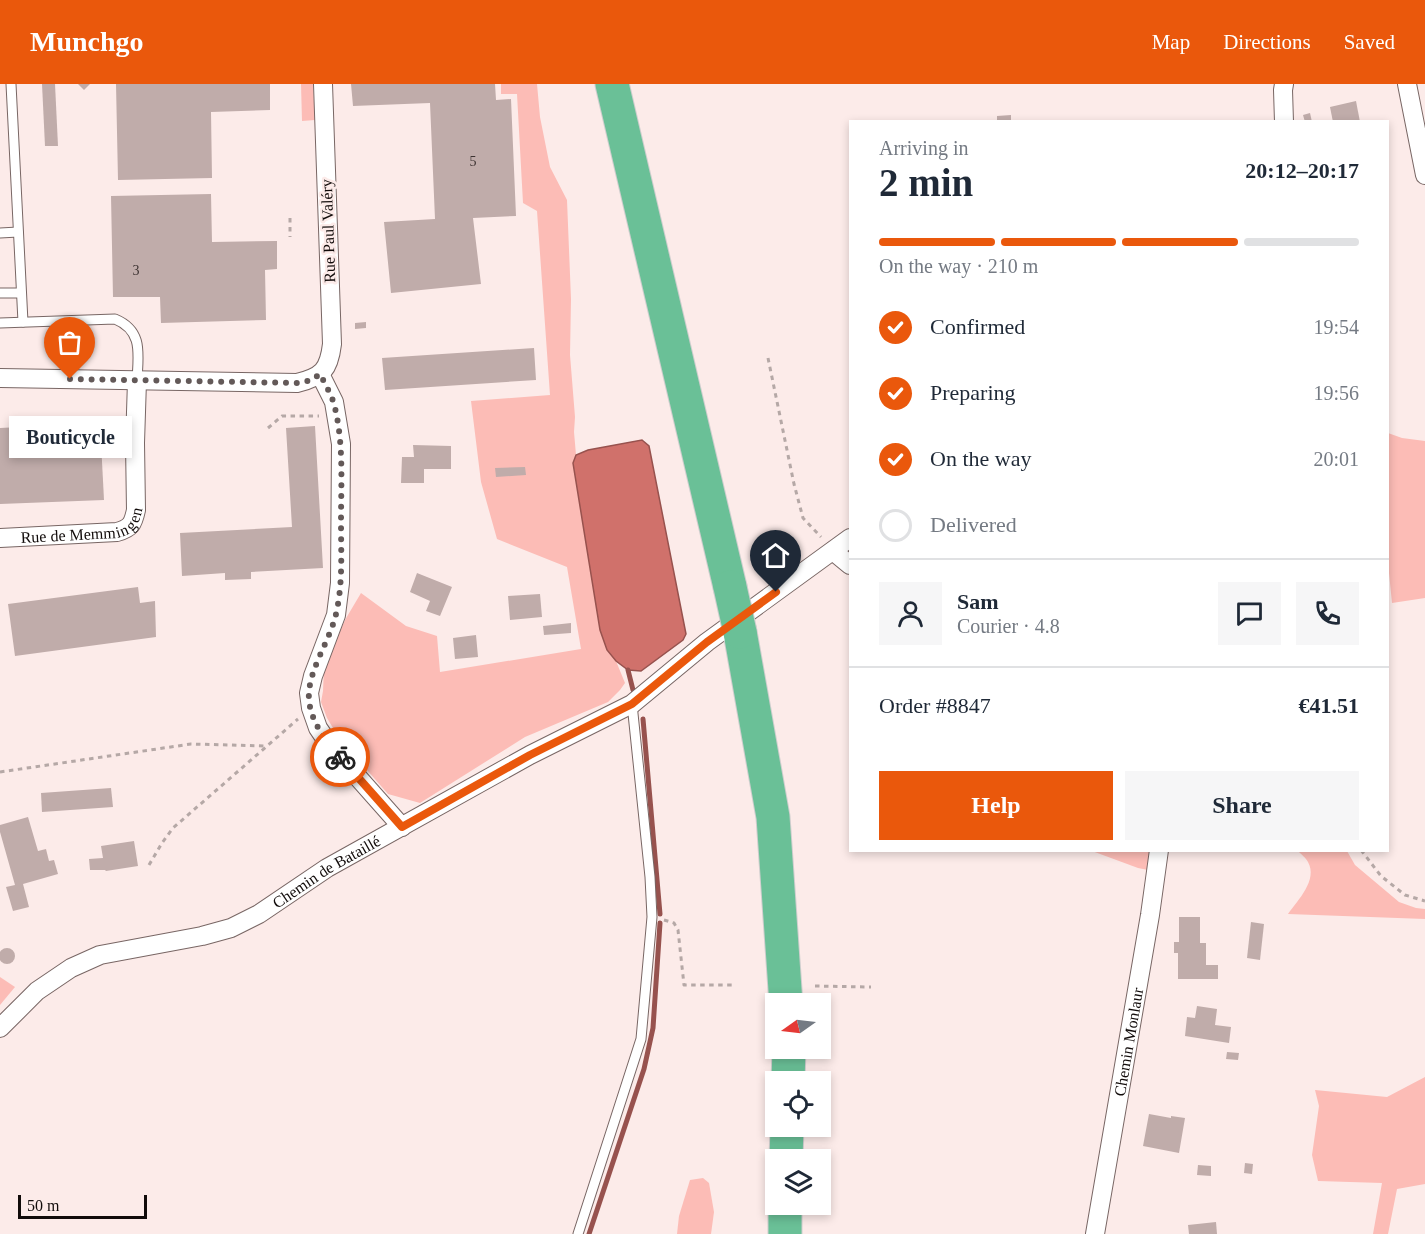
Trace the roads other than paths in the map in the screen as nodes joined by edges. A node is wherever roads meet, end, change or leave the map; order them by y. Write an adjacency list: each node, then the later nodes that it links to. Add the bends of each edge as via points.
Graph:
1 (11, 84): 8 (lane)
2 (323, 84): 14 (street, Rue Paul Valéry, via 332,344 330,360)
3 (612, 84): 24 (highway, bridge, via 740,632 773,817)
4 (1284, 84): 6 (street)
5 (1407, 84): 7 (street)
6 (1284, 120)
7 (1425, 175)
8 (18, 232): 9 (lane); 11 (lane)
9 (0, 233)
10 (0, 293): 11 (lane)
11 (21, 293): 12 (lane)
12 (23, 322): 13 (lane); 16 (lane, via 123,322 136,337)
13 (0, 323)
14 (320, 374): 16 (street, via 297,383); 22 (street, via 333,402 341,444 340,583 336,615 309,693 311,708 331,747)
15 (0, 378): 16 (street)
16 (137, 381): 17 (street, Rue de Memmingen, via 136,510 127,529)
17 (0, 538)
18 (849, 539): 19 (street, Chemin de Bataillé)
19 (833, 551): 20 (street); 21 (street, Chemin de Bataillé, via 707,642)
20 (849, 564)
21 (632, 704): 22 (street, Chemin de Bataillé, via 530,755); 27 (lane, via 652,917 640,1039)
22 (402, 827): 25 (street, Chemin de Bataillé, via 231,928 100,955 71,968 37,991)
23 (1159, 852): 29 (street, Chemin Monlaur)
24 (785, 993)
25 (0, 1028)
26 (785, 1215): 28 (highway)
27 (578, 1234)
28 (785, 1234)
29 (1095, 1234)

